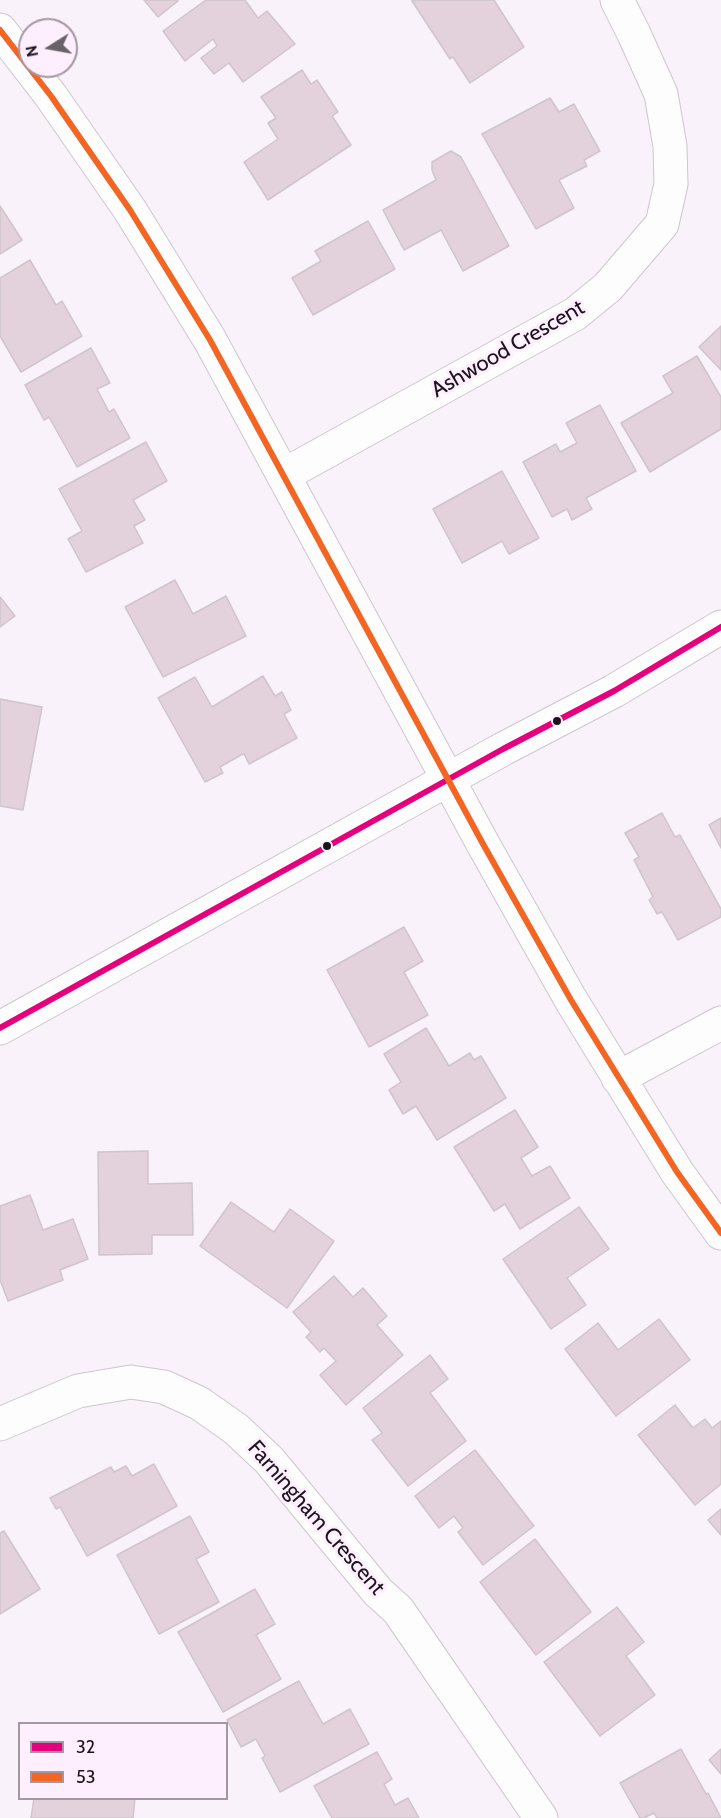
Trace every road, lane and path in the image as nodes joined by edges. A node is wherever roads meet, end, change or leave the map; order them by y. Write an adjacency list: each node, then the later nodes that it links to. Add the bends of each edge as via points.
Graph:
1 (617, 0): 3 (street, Ashwood Crescent, via 661,94 670,147 671,184 662,224 608,287 575,314)
2 (0, 30): 3 (street, via 130,210 210,340)
3 (284, 475): 5 (street)
4 (721, 627): 5 (street, via 614,691)
5 (448, 780): 7 (street); 8 (street, via 570,1000)
6 (721, 1023): 8 (street)
7 (0, 1028)
8 (618, 1078): 9 (street)
9 (721, 1233)
10 (0, 1424): 11 (street, Farningham Crescent, via 78,1391 131,1382 164,1387 199,1402 269,1460 398,1611)
11 (541, 1818)

